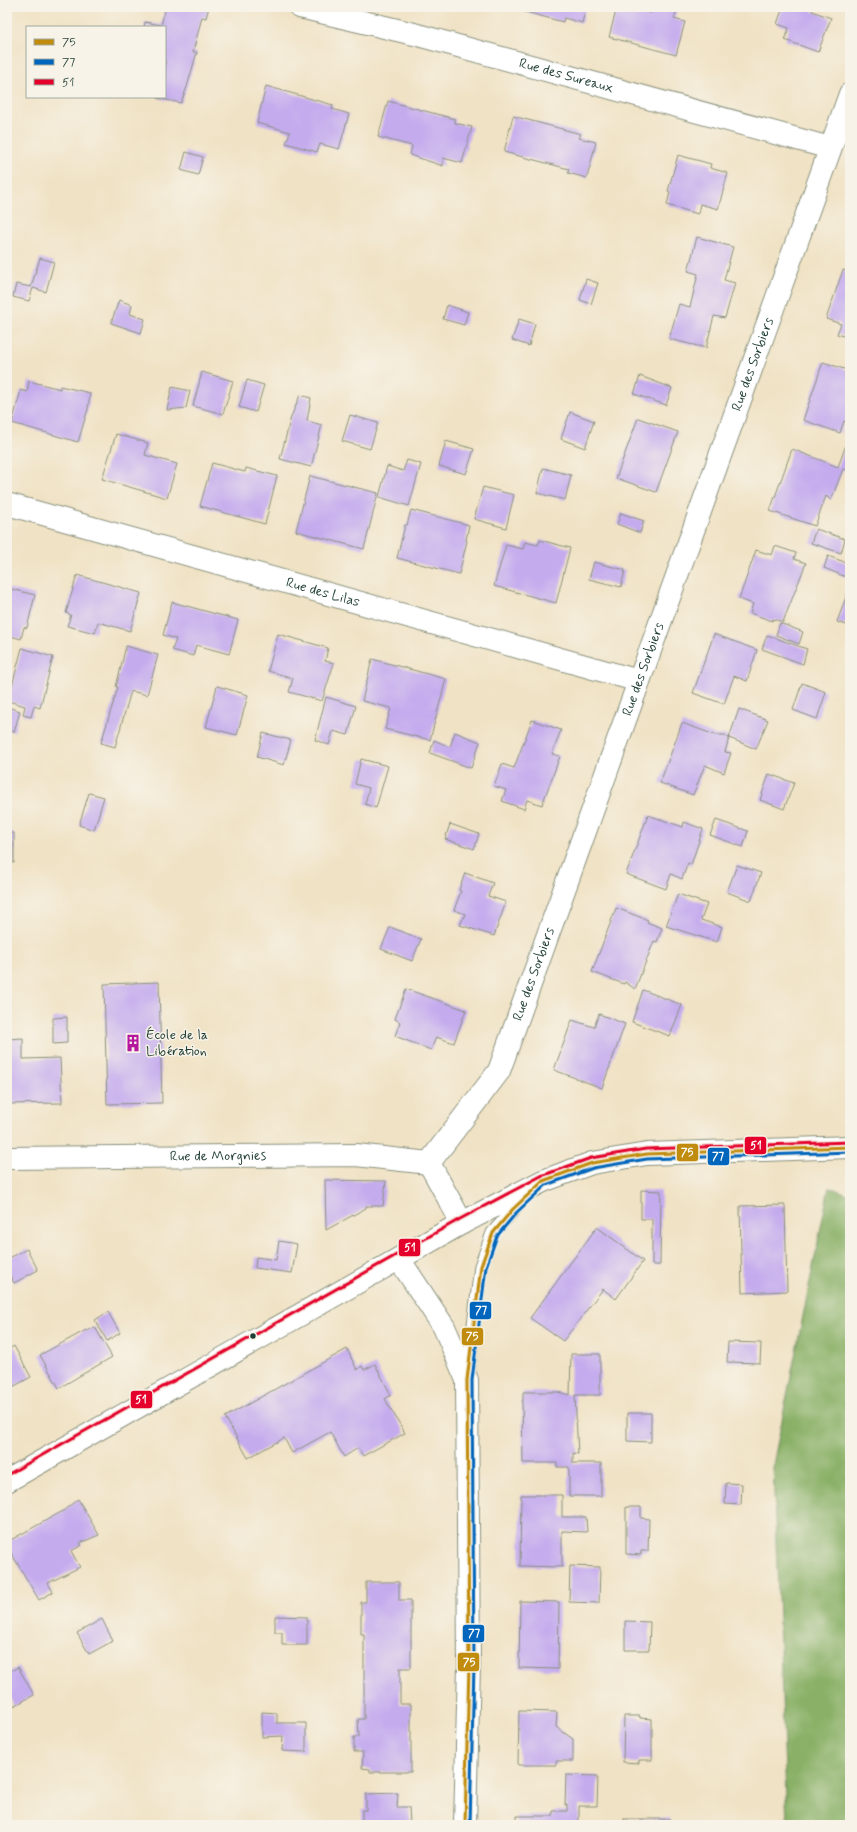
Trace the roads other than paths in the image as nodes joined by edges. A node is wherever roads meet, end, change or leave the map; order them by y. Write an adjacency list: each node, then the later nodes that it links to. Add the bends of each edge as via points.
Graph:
1 (300, 7): 3 (street, Rue des Sureaux, via 414,34)
2 (850, 94): 3 (street, Rue des Sorbiers)
3 (830, 148): 5 (street, Rue des Sorbiers)
4 (7, 504): 5 (street, Rue des Lilas)
5 (639, 681): 8 (street, Rue des Sorbiers, via 499,1071)
6 (850, 1147): 9 (street, via 647,1154 592,1163)
7 (7, 1158): 8 (street, Rue de Morgnies, via 356,1154)
8 (429, 1163): 10 (street)
9 (543, 1181): 10 (street); 12 (lane, via 513,1209 493,1233 481,1266)
10 (462, 1223): 11 (street)
11 (399, 1259): 12 (street, via 444,1326); 13 (street)
12 (467, 1380): 14 (street, via 469,1665)
13 (7, 1481)
14 (465, 1825)

